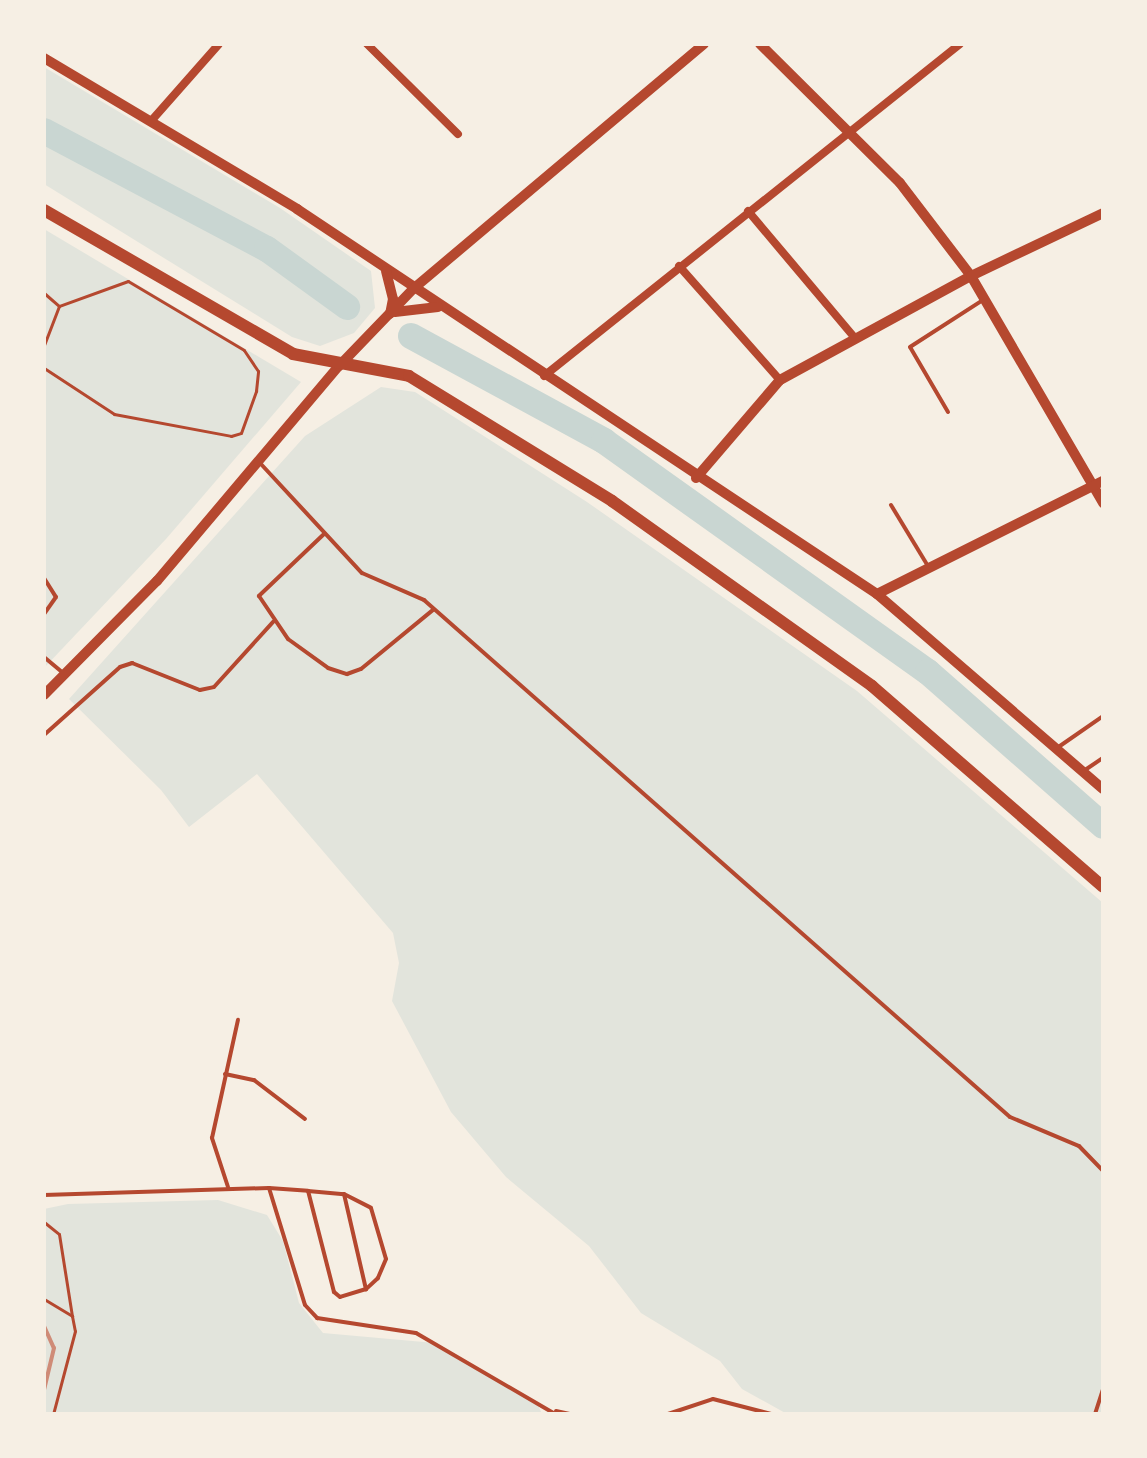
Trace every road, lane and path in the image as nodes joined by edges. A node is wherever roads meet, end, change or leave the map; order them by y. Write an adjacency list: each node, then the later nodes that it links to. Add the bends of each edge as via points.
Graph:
1 (219, 44): 7 (street)
2 (367, 44): 9 (street)
3 (704, 44): 16 (street)
4 (760, 44): 8 (street)
5 (960, 44): 8 (street)
6 (44, 58): 7 (street)
7 (152, 120): 14 (street)
8 (850, 129): 11 (street); 15 (street)
9 (458, 134)
10 (44, 210): 24 (main road, via 275,345)
11 (748, 211): 13 (street); 22 (street)
12 (1103, 213): 15 (street)
13 (679, 266): 26 (street); 27 (street)
14 (385, 270): 16 (street); 21 (street, via 393,299)
15 (971, 276): 18 (street); 22 (street)
16 (413, 289): 20 (street); 21 (street)
17 (44, 293): 19 (path)
18 (985, 299): 28 (lane, via 910,347); 31 (street)
19 (59, 306): 23 (path); 25 (path, via 128,281 244,350 258,371 256,391 241,433 231,436 114,414)
20 (442, 308): 21 (street, via 408,307); 26 (street)
21 (390, 314): 24 (street)
22 (854, 337): 27 (street)
23 (44, 345)
24 (339, 366): 29 (street); 50 (main road, via 409,376 612,501 872,686)
25 (44, 368)
26 (544, 376): 30 (street)
27 (780, 380): 30 (street)
28 (948, 412)
29 (259, 462): 34 (lane); 42 (street, via 157,581)
30 (696, 478): 37 (street)
31 (1098, 484): 32 (street); 35 (street)
32 (1103, 503)
33 (891, 505): 35 (lane)
34 (324, 534): 38 (lane, via 373,581 413,594); 40 (lane, via 263,590 260,601)
35 (930, 568): 37 (street)
36 (44, 578): 39 (lane, via 56,597)
37 (877, 594): 46 (street)
38 (434, 609): 40 (lane, via 361,669 347,674 328,668); 54 (lane, via 1010,1117 1079,1146)
39 (44, 614)
40 (273, 622): 45 (lane, via 214,687 200,690 132,663 120,667)
41 (44, 657): 42 (lane)
42 (64, 675): 43 (street)
43 (44, 695)
44 (1103, 716): 46 (lane)
45 (44, 735)
46 (1057, 748): 48 (street)
47 (1103, 758): 48 (lane)
48 (1083, 771): 49 (street)
49 (1103, 789)
50 (1103, 887)
51 (238, 1020): 52 (lane)
52 (225, 1074): 53 (lane, via 254,1080); 55 (lane, via 212,1138)
53 (305, 1119)
54 (1103, 1171)
55 (228, 1187): 56 (lane); 59 (lane)
56 (269, 1188): 57 (lane); 65 (lane, via 305,1305 317,1318 416,1333)
57 (308, 1191): 58 (lane); 61 (lane, via 334,1292 340,1297)
58 (344, 1194): 61 (lane); 61 (lane, via 371,1208 384,1237 383,1269)
59 (44, 1195)
60 (44, 1222): 63 (path, via 59,1234)
61 (366, 1289)
62 (44, 1299): 63 (path)
63 (72, 1316): 66 (path, via 74,1348)
64 (1103, 1390): 70 (lane)
65 (555, 1412): 67 (lane)
66 (53, 1414)
67 (570, 1414)
68 (668, 1414): 69 (lane, via 722,1399)
69 (771, 1414)
70 (1095, 1414)

